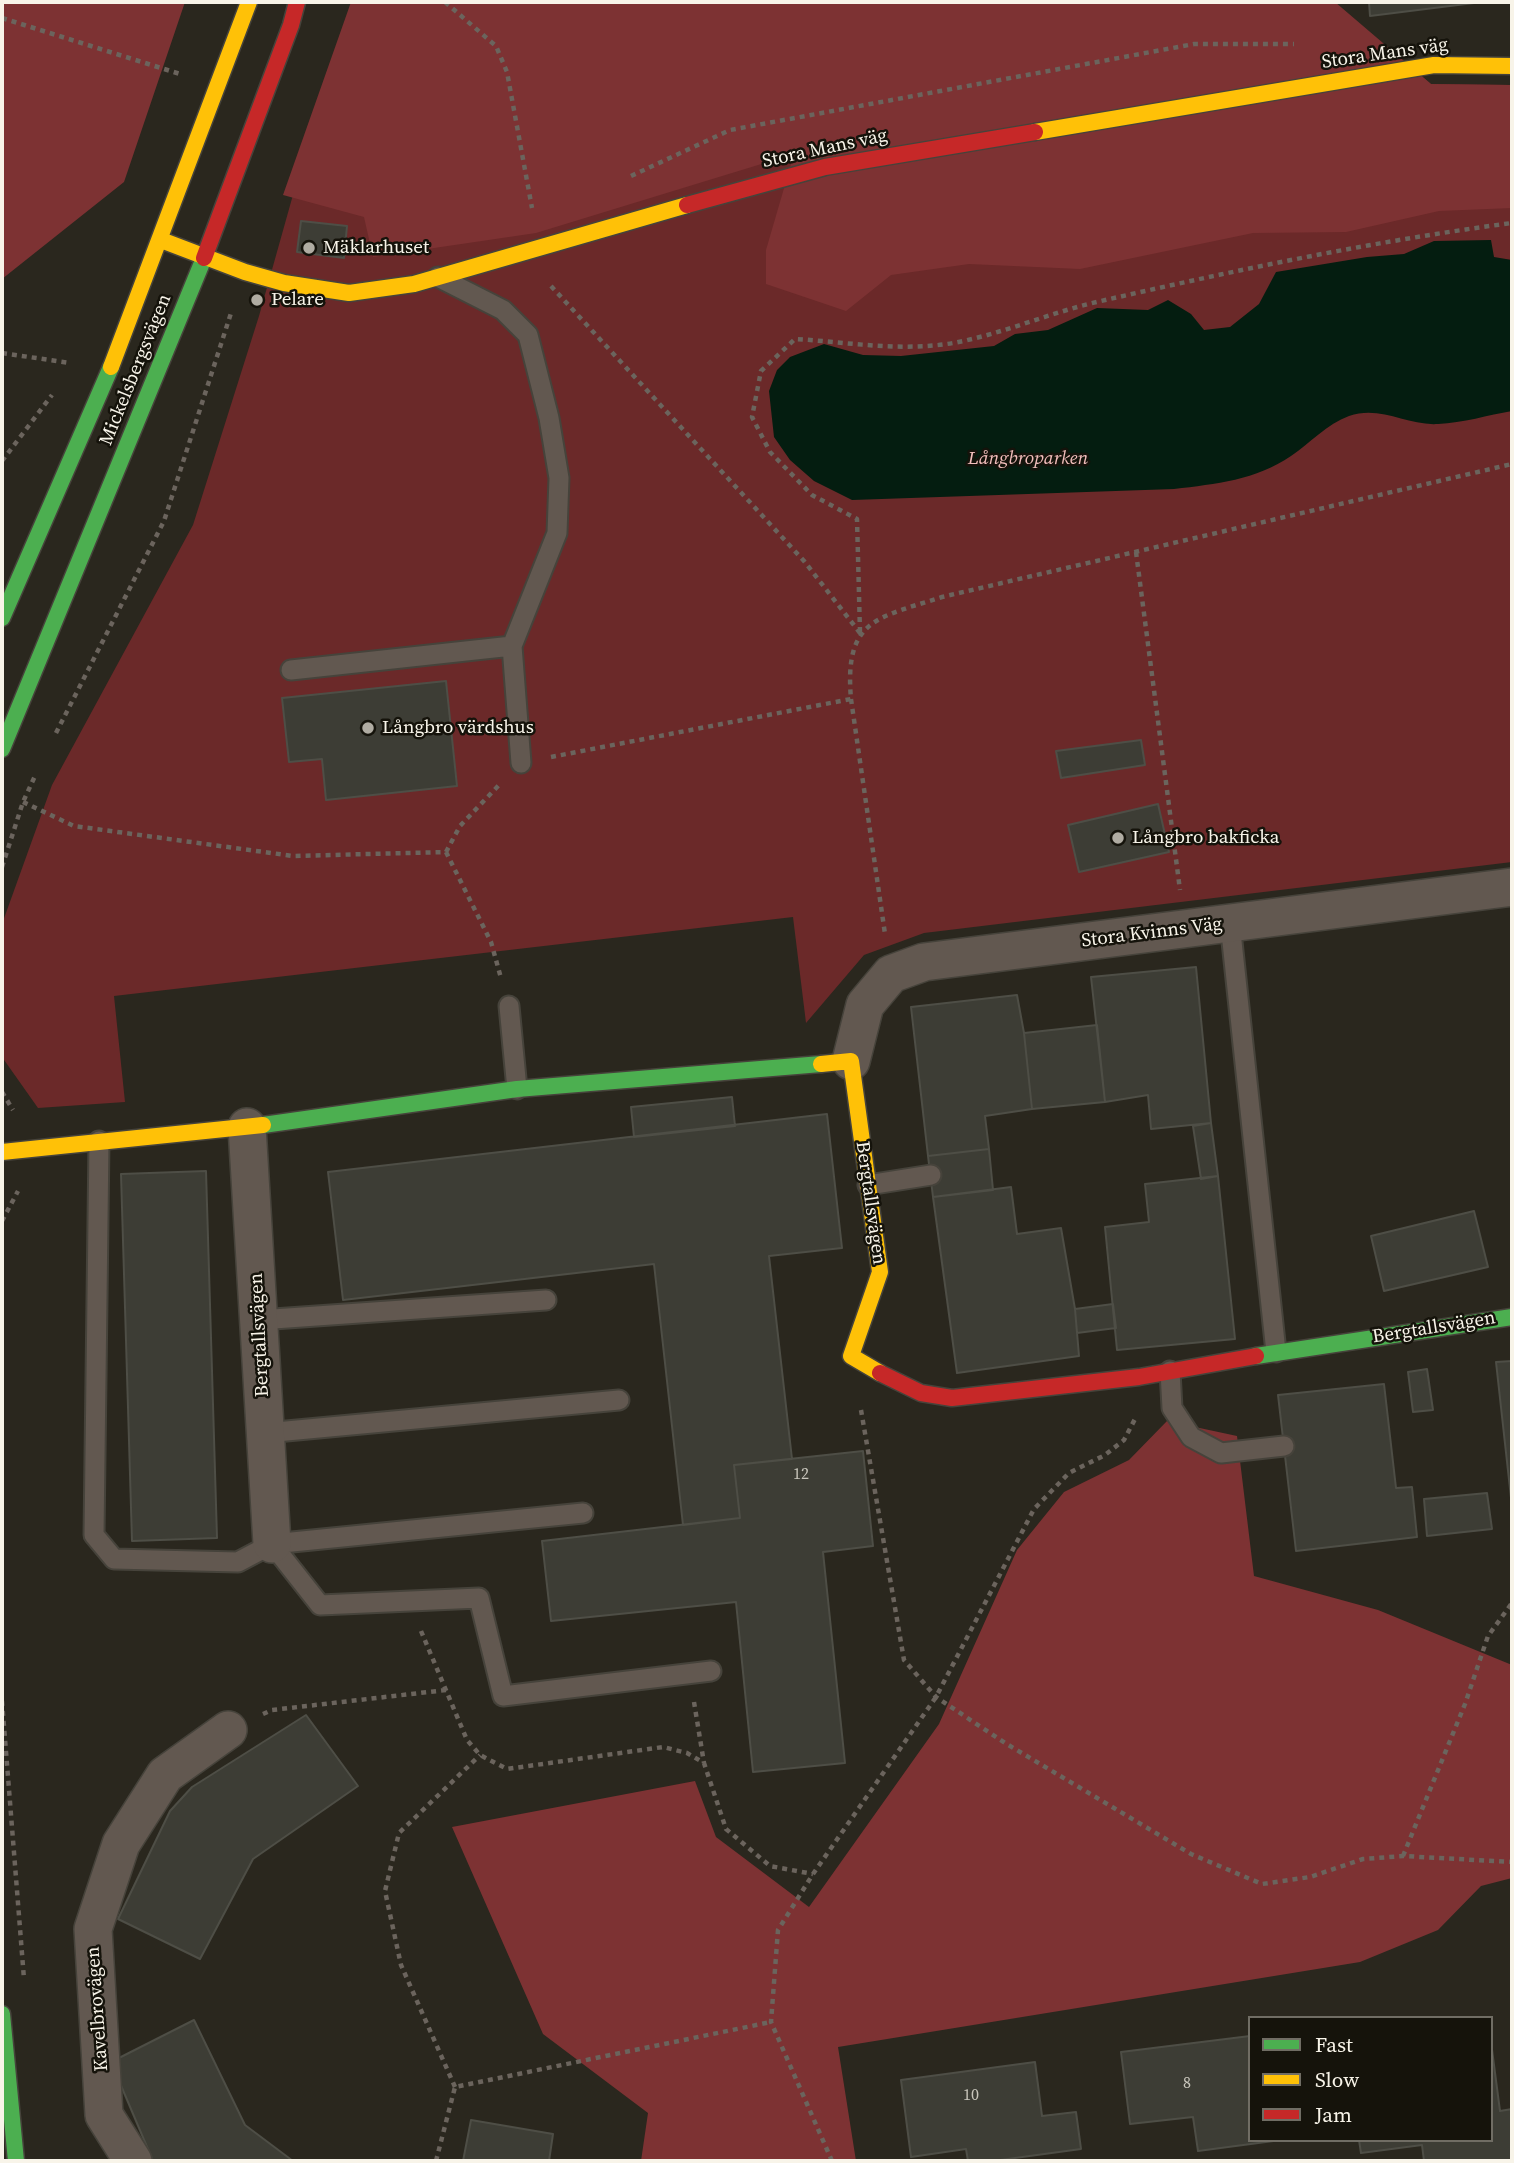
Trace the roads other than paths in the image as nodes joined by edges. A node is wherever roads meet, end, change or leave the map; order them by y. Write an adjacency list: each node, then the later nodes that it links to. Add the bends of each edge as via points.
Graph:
1 (249, 2): 4 (street, Mickelsbergsvägen)
2 (297, 2): 5 (street, Mickelsbergsvägen)
3 (1512, 66): 6 (street, Stora Mans väg, via 1434,65 825,167)
4 (161, 240): 5 (street, Stora Mans väg); 7 (street, Mickelsbergsvägen, via 120,349)
5 (205, 256): 6 (street, Stora Mans väg, via 284,283 349,293); 10 (street, Mickelsbergsvägen)
6 (437, 277): 8 (lane, via 503,310 528,335 549,418 559,478 557,533)
7 (2, 618)
8 (512, 646): 9 (lane); 11 (lane)
9 (291, 670)
10 (2, 749)
11 (521, 763)
12 (1512, 887): 13 (street, Stora Kvinns Väg)
13 (1230, 923): 15 (street, Stora Kvinns Väg, via 925,962 891,975 865,1005); 25 (lane)
14 (509, 1006): 16 (lane)
15 (850, 1061): 16 (street); 21 (street, Bergtallsvägen)
16 (517, 1089): 17 (street)
17 (247, 1126): 18 (street); 24 (street, Bergtallsvägen)
18 (99, 1141): 19 (street); 31 (lane, via 94,1535 114,1559 238,1562)
19 (2, 1152)
20 (931, 1175): 21 (lane)
21 (868, 1185): 26 (street, Bergtallsvägen, via 880,1272 851,1356 921,1393 952,1398)
22 (546, 1300): 24 (lane)
23 (1512, 1317): 25 (street, Bergtallsvägen)
24 (259, 1320): 28 (street, Bergtallsvägen)
25 (1276, 1352): 26 (street, Bergtallsvägen)
26 (1170, 1371): 29 (lane, via 1172,1408 1191,1437 1222,1453)
27 (619, 1400): 28 (lane)
28 (265, 1433): 31 (street, Bergtallsvägen)
29 (1284, 1446)
30 (583, 1513): 31 (lane)
31 (272, 1544): 32 (lane, via 320,1605 479,1598 503,1696)
32 (711, 1671)
33 (228, 1730): 36 (street, Kavelbrovägen, via 165,1775 121,1843 93,1929 104,2115)
34 (2, 2014): 35 (street)
35 (16, 2161)
36 (133, 2161)

